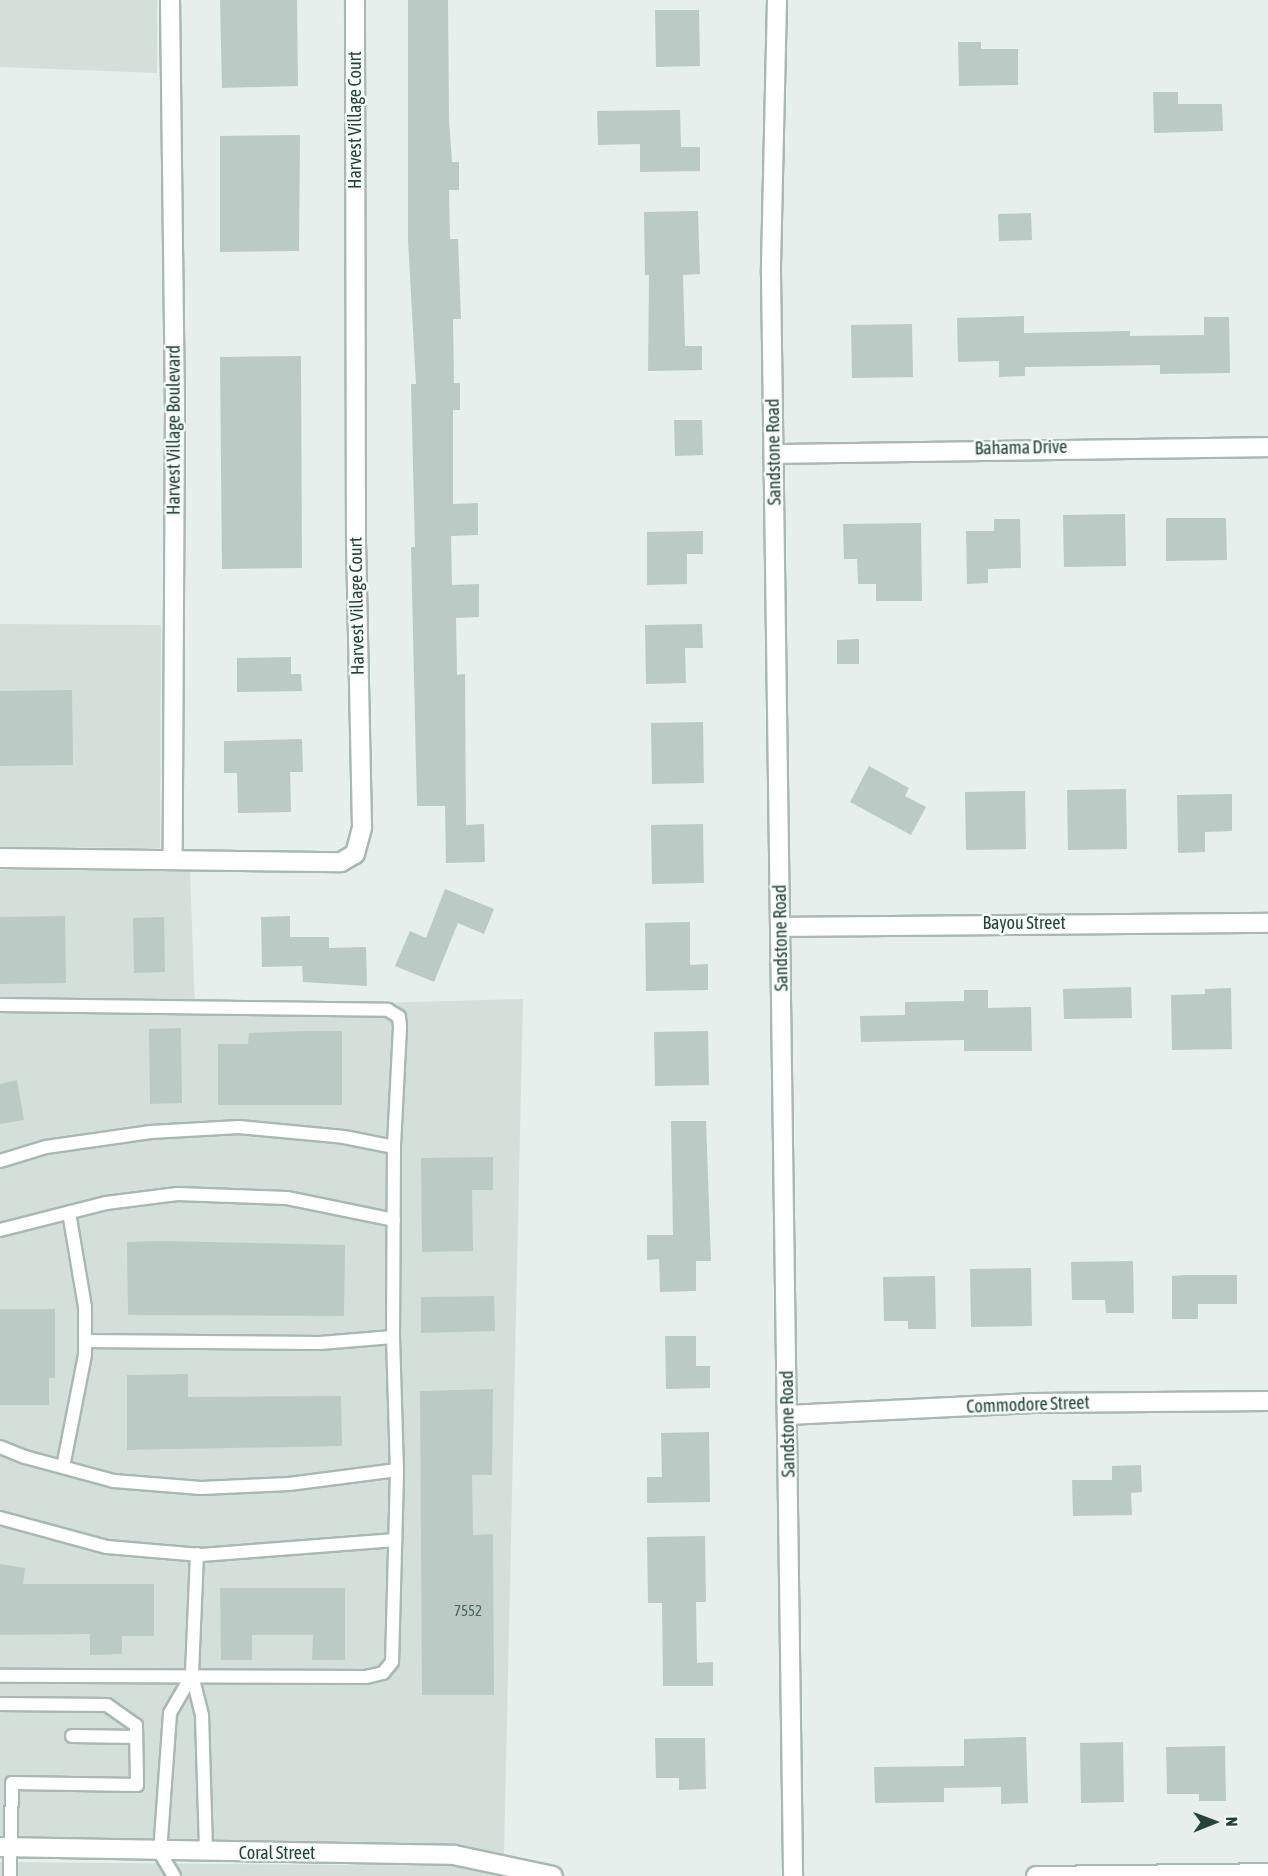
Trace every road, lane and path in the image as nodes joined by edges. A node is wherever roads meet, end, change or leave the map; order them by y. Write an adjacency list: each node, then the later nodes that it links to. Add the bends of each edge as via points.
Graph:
1 (170, 0): 7 (street, Harvest Village Boulevard, via 175,409)
2 (355, 0): 7 (street, Harvest Village Court, via 360,840 350,859 341,862)
3 (777, 0): 5 (street, Sandstone Road, via 771,274)
4 (1268, 447): 5 (street, Bahama Drive, via 1052,447)
5 (774, 454): 9 (street, Sandstone Road)
6 (0, 858): 7 (street, Harvest Village Court)
7 (173, 859)
8 (1268, 923): 9 (street, Bayou Street)
9 (780, 927): 19 (street, Sandstone Road)
10 (0, 1005): 11 (lane, via 388,1010 399,1017 400,1027)
11 (394, 1147): 12 (lane, via 344,1137 239,1127 151,1131 46,1147); 14 (lane)
12 (0, 1161)
13 (69, 1212): 14 (lane, via 177,1194 287,1198); 15 (lane); 17 (lane, via 85,1307)
14 (394, 1220): 16 (lane)
15 (0, 1230)
16 (393, 1337): 17 (lane, via 320,1343); 22 (lane)
17 (86, 1341): 21 (lane, via 79,1401)
18 (1268, 1401): 19 (street, Commodore Street, via 1034,1403)
19 (788, 1415): 39 (street, Sandstone Road)
20 (0, 1447): 21 (lane)
21 (63, 1467): 22 (lane, via 114,1481 201,1488 290,1484)
22 (397, 1470): 24 (lane)
23 (0, 1518): 25 (lane, via 107,1547)
24 (395, 1540): 25 (lane); 26 (lane, via 392,1662 383,1673 365,1677)
25 (197, 1554): 26 (lane)
26 (192, 1675): 27 (lane); 33 (lane, via 170,1713); 34 (lane, via 202,1715)
27 (0, 1676)
28 (0, 1704): 30 (lane, via 107,1705 136,1725)
29 (72, 1736): 30 (lane)
30 (136, 1737): 31 (lane, via 137,1785)
31 (6, 1783): 32 (lane)
32 (5, 1848): 33 (street, Coral Street); 36 (lane)
33 (160, 1853): 34 (street, Coral Street); 37 (lane)
34 (206, 1853): 38 (street, Coral Street, via 454,1855)
35 (1268, 1873): 40 (street)
36 (10, 1876)
37 (174, 1876)
38 (553, 1876)
39 (792, 1876)
40 (1036, 1876)

